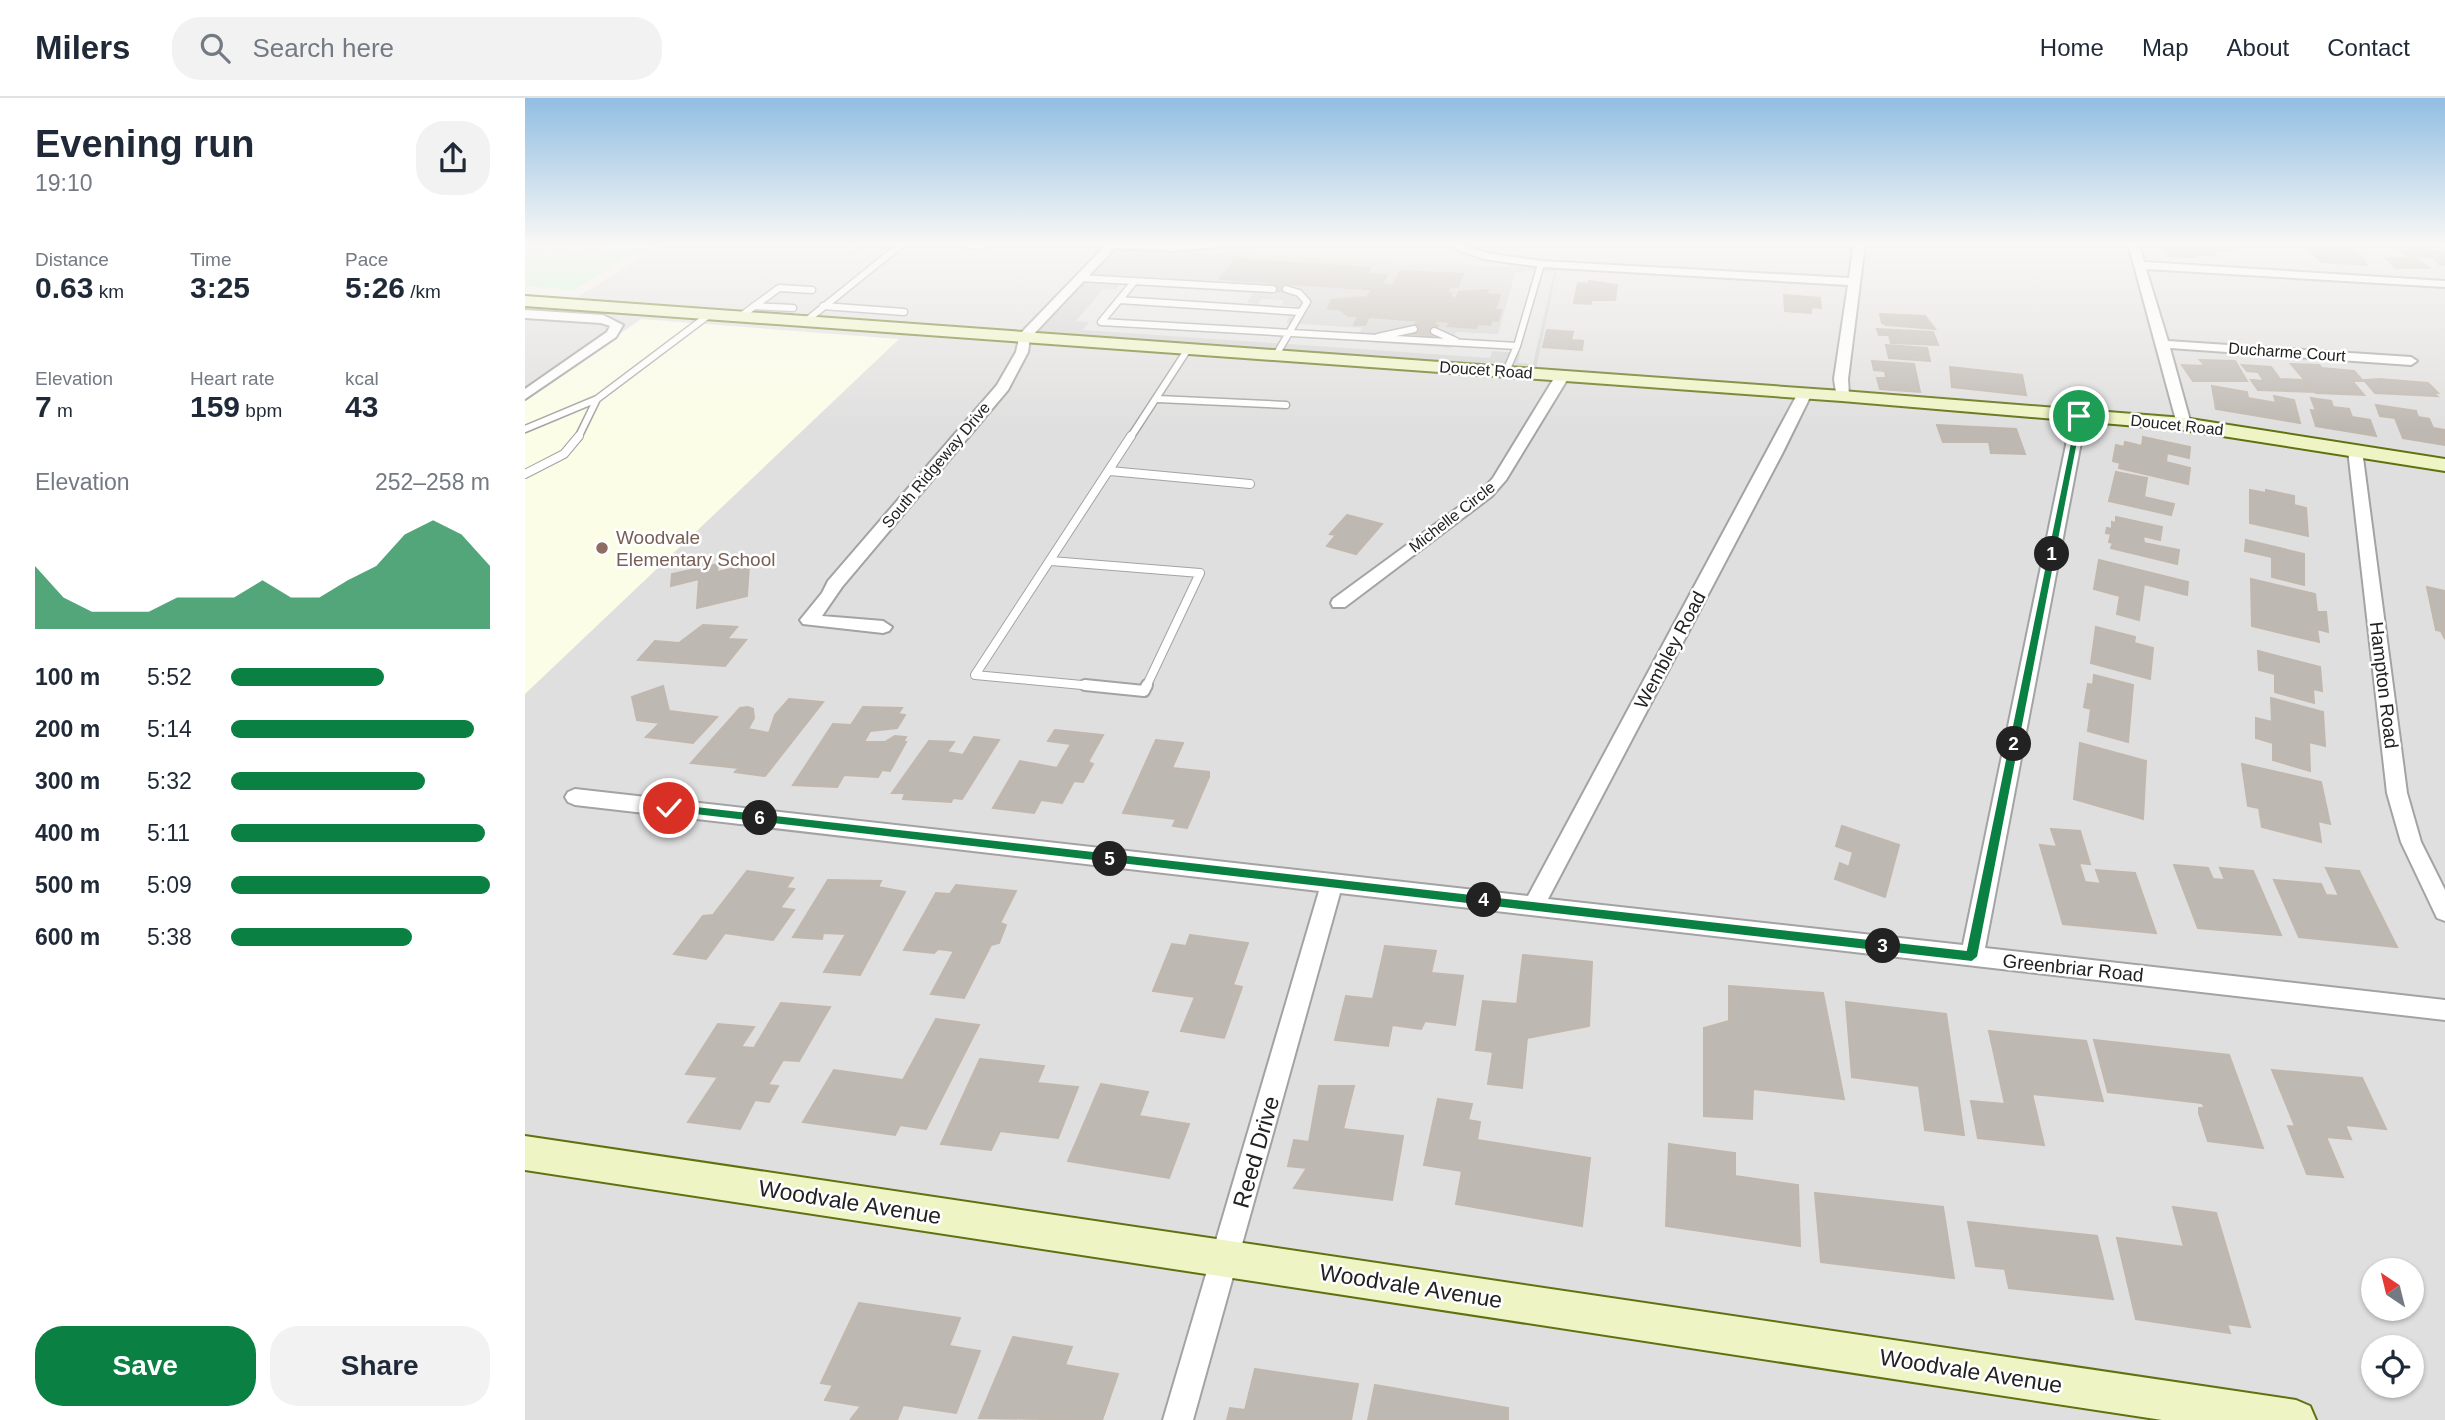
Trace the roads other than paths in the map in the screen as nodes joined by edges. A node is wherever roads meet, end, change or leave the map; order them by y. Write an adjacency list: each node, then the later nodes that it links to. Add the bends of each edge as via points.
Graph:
1 (578, 305): 15 (street, Doucet Road)
2 (757, 305): 11 (lane)
3 (1055, 305): 20 (street)
4 (1115, 305): 19 (lane, via 1101,322)
5 (1190, 305): 13 (lane)
6 (1305, 305): 13 (lane)
7 (1529, 305): 24 (lane)
8 (1852, 305): 32 (street)
9 (2152, 305): 23 (street)
10 (823, 306): 12 (lane); 16 (lane)
11 (748, 311): 15 (street, Doucet Road); 16 (street, Doucet Road)
12 (904, 312)
13 (1301, 312): 19 (lane)
14 (525, 314): 31 (street, via 603,319 617,325 612,334)
15 (710, 314): 34 (lane)
16 (800, 315): 20 (street, Doucet Road)
17 (1414, 329): 21 (lane)
18 (1434, 331): 22 (lane)
19 (1287, 335): 21 (lane); 26 (lane)
20 (1024, 337): 25 (street, Doucet Road); 46 (street, South Ridgeway Drive, via 1003,387 809,620)
21 (1371, 340): 22 (lane)
22 (1457, 342): 24 (lane)
23 (2163, 344): 27 (street, Ducharme Court); 37 (street)
24 (1517, 346): 28 (lane)
25 (1188, 349): 26 (street, Doucet Road); 33 (lane)
26 (1276, 355): 28 (street, Doucet Road)
27 (2411, 360)
28 (1506, 371): 29 (street, Doucet Road)
29 (1563, 375): 30 (street, Doucet Road); 45 (street, Michelle Circle, via 1487,493)
30 (1804, 393): 32 (street, Doucet Road); 49 (street, Wembley Road)
31 (525, 395)
32 (1842, 396): 36 (street, Doucet Road)
33 (1158, 398): 35 (lane); 41 (lane)
34 (597, 399): 38 (lane); 42 (lane, via 576,445 564,457)
35 (1286, 405)
36 (2079, 416): 37 (street, Doucet Road); 51 (street)
37 (2184, 424): 39 (street, Doucet Road)
38 (525, 429)
39 (2355, 450): 40 (street, Doucet Road); 50 (street, Hampton Road, via 2397,793 2411,842)
40 (2445, 465)
41 (1110, 471): 43 (lane); 44 (lane)
42 (525, 474)
43 (1249, 484)
44 (1051, 561): 44 (lane, via 975,676 1144,691 1200,573)
45 (1339, 603)
46 (883, 627)
47 (575, 797): 48 (street, Greenbriar Road)
48 (1332, 884): 49 (street, Greenbriar Road); 54 (street, Reed Drive)
49 (1534, 905): 51 (street, Greenbriar Road)
50 (2445, 912)
51 (1972, 957): 52 (street, Greenbriar Road)
52 (2445, 1010)
53 (525, 1153): 54 (street, Woodvale Avenue)
54 (1226, 1258): 55 (street, Reed Drive); 56 (street, Woodvale Avenue)
55 (1178, 1420)
56 (2296, 1420)

